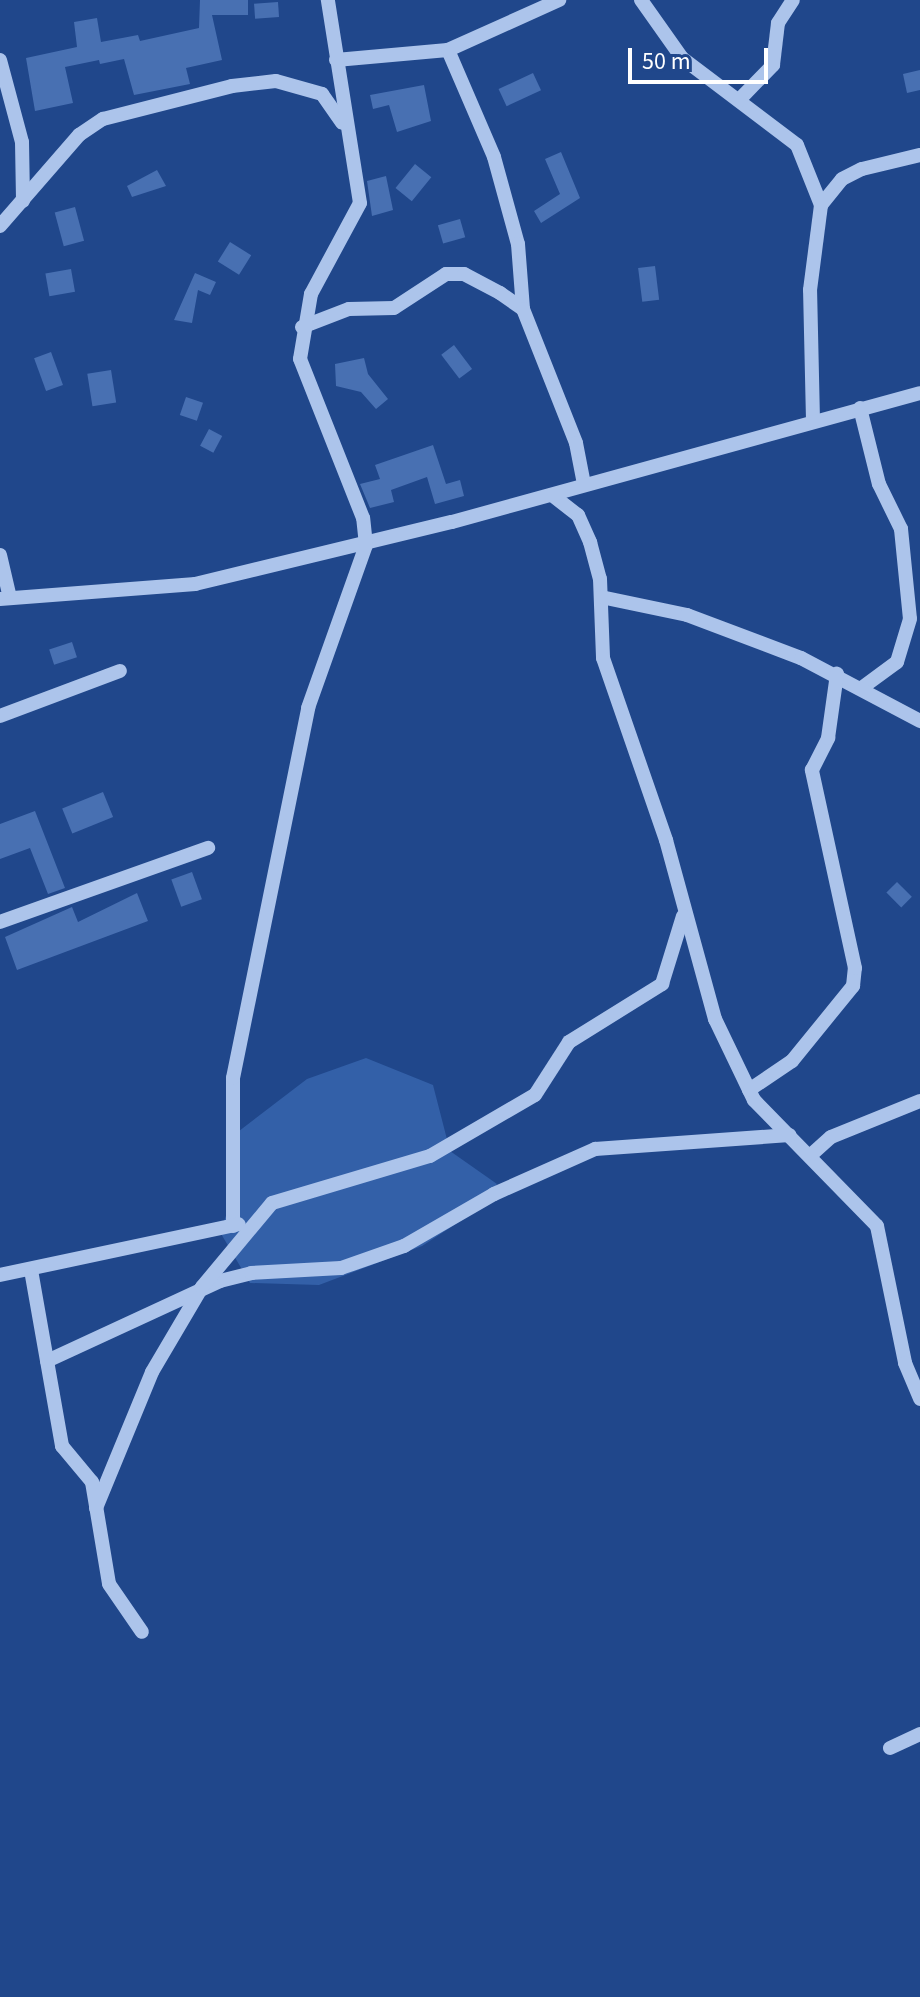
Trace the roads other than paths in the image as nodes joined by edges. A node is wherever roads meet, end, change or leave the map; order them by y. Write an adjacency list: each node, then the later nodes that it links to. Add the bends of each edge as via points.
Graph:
1 (328, 0): 7 (street)
2 (559, 0): 5 (street)
3 (641, 0): 8 (street, via 682,58)
4 (793, 0): 8 (street, via 778,23 773,65)
5 (448, 50): 7 (street); 14 (street, via 494,157 518,244)
6 (0, 60): 11 (street, via 22,142)
7 (336, 60): 9 (street)
8 (739, 100): 12 (street, via 797,145)
9 (351, 142): 11 (street, via 332,104 310,88 276,81 232,86 103,119 79,135); 15 (street, via 358,214 319,278)
10 (920, 155): 12 (street, via 852,174)
11 (23, 201): 13 (street)
12 (821, 205): 18 (street, via 810,290)
13 (0, 226)
14 (523, 309): 15 (street, via 474,279 446,274 394,308 349,309); 19 (street, via 576,443)
15 (302, 327): 21 (street, via 301,370 363,518)
16 (920, 393): 17 (street)
17 (860, 408): 18 (street); 27 (street, via 879,484 901,529 910,619 897,662)
18 (813, 420): 19 (street)
19 (584, 484): 20 (street)
20 (552, 495): 21 (street); 23 (street, via 583,526)
21 (366, 545): 24 (street, via 195,584); 38 (street, via 308,708 233,1078)
22 (0, 555): 24 (street)
23 (601, 597): 26 (street, via 687,615); 31 (street, via 603,658 666,840)
24 (5, 598)
25 (120, 671): 28 (street)
26 (837, 674): 27 (street); 33 (street, via 828,738 812,770 855,968 853,986 792,1061)
27 (863, 687): 29 (street)
28 (0, 716)
29 (920, 721)
30 (208, 848): 32 (street)
31 (683, 916): 33 (street, via 715,1019); 37 (street, via 662,984 590,1024 556,1055 535,1095 498,1111 446,1149 288,1194)
32 (0, 922)
33 (749, 1090): 35 (street)
34 (920, 1101): 36 (street, via 831,1137)
35 (789, 1135): 36 (street); 41 (street, via 626,1142 595,1149 494,1194 404,1246 341,1268 251,1273)
36 (812, 1154): 43 (street, via 877,1226 905,1363)
37 (255, 1220): 38 (street); 41 (street)
38 (233, 1226): 39 (street)
39 (31, 1270): 40 (street); 42 (street)
40 (0, 1275)
41 (202, 1287): 42 (street); 44 (street, via 152,1372)
42 (47, 1361): 44 (street, via 62,1446 92,1481)
43 (920, 1399)
44 (96, 1508): 45 (street, via 109,1584)
45 (142, 1632)
46 (920, 1734): 47 (street)
47 (890, 1748)

